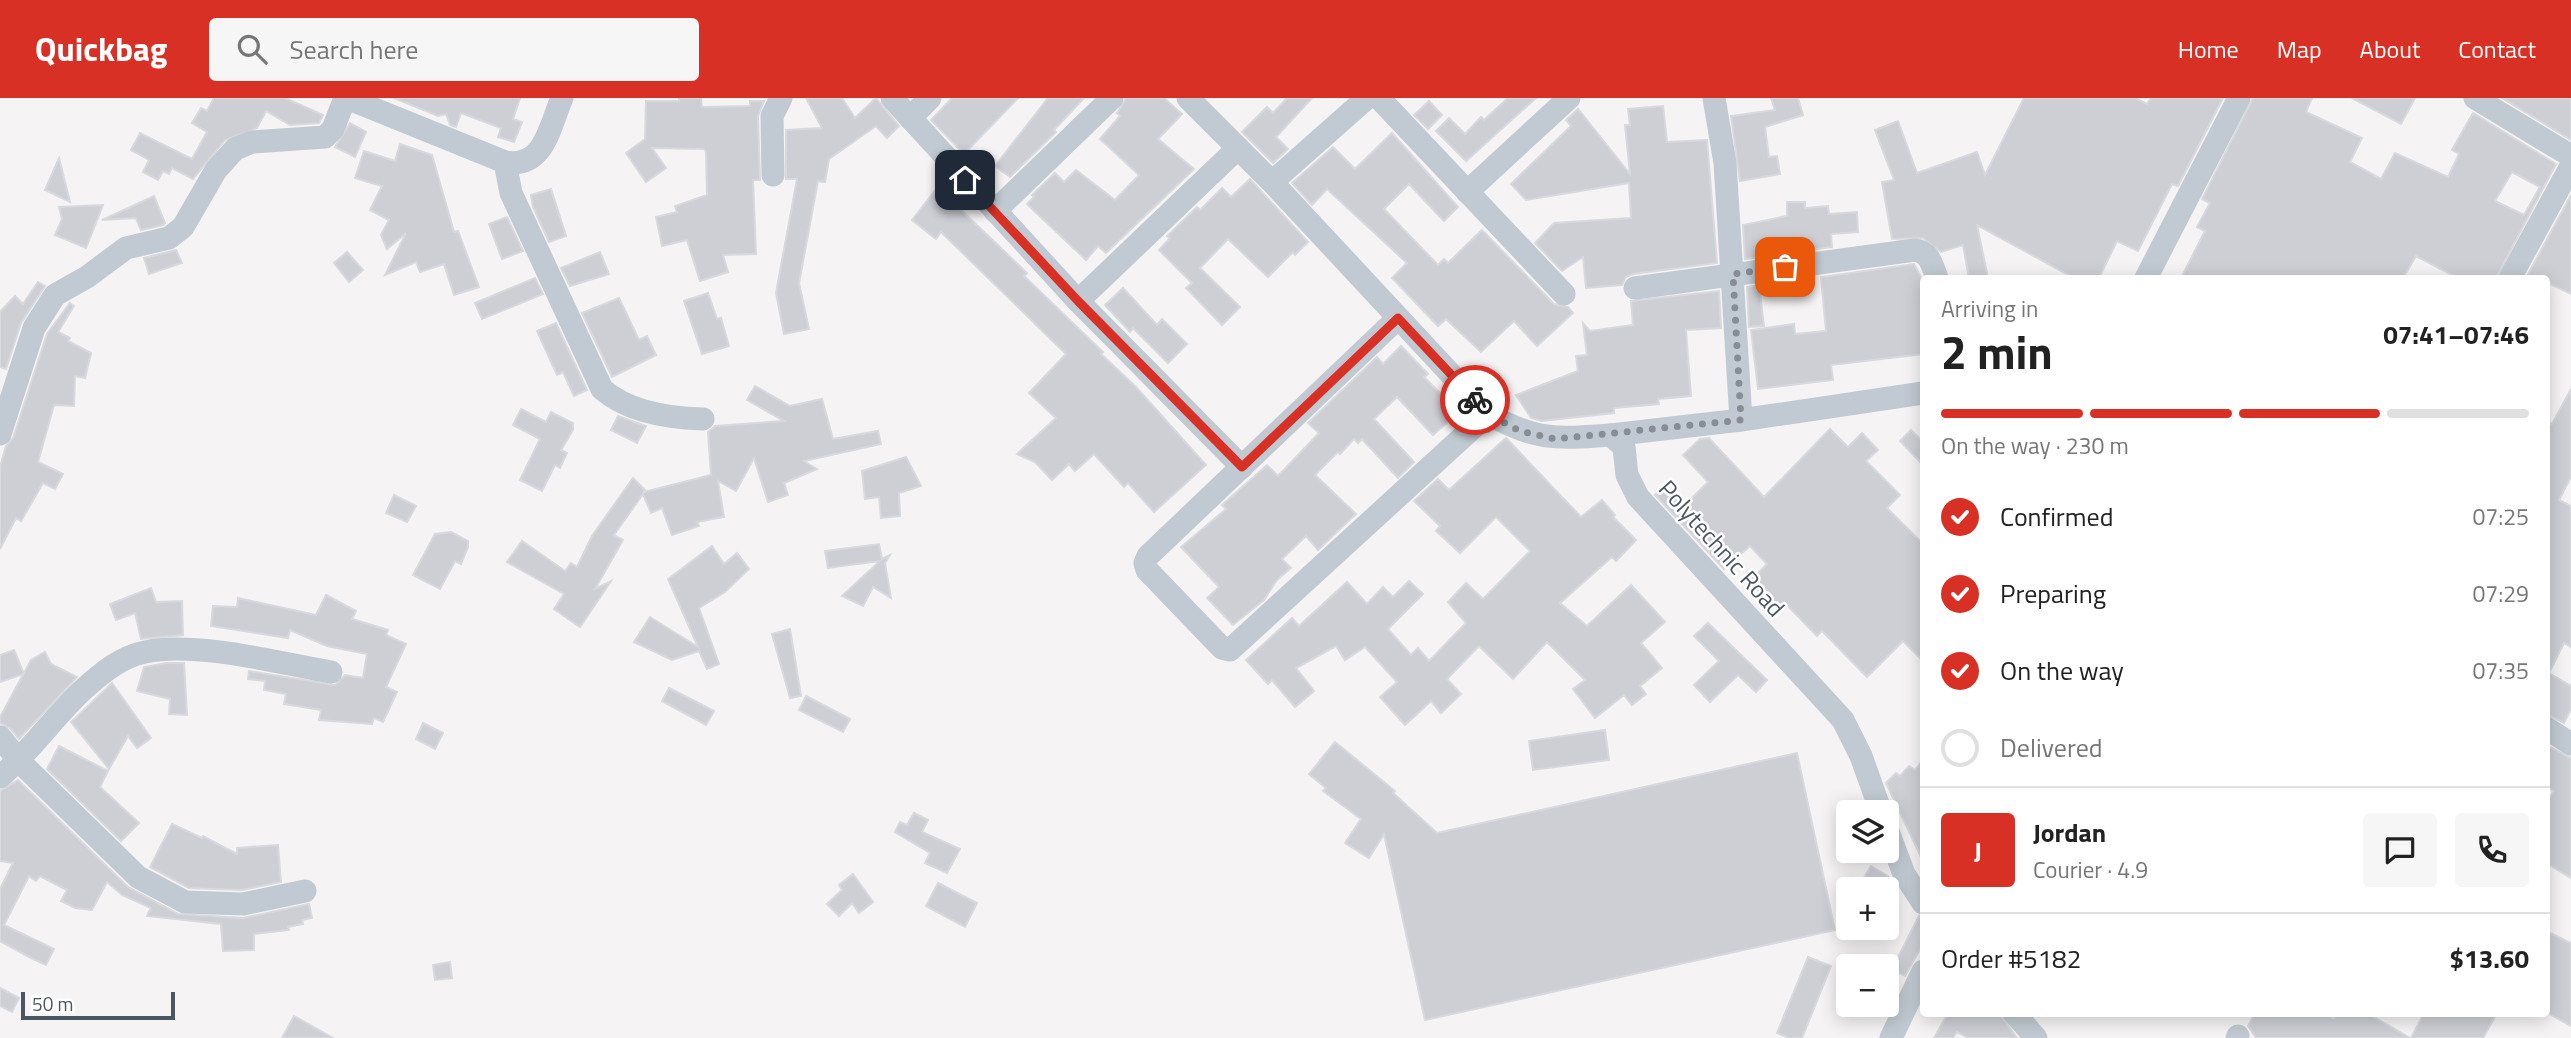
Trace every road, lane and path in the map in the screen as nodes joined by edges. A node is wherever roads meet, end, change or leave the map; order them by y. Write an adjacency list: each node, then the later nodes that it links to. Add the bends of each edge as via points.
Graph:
1 (346, 98): 17 (street); 35 (street, via 325,137 252,142 235,149 216,170 183,227 169,238 126,248 55,295 34,328)
2 (562, 98): 17 (street, via 531,161 519,165)
3 (781, 98): 19 (street, via 772,116)
4 (892, 98): 14 (street)
5 (930, 98): 14 (street)
6 (1112, 98): 22 (street)
7 (1188, 98): 15 (street)
8 (1367, 98): 20 (street)
9 (1379, 98): 21 (street)
10 (1569, 98): 21 (street)
11 (1714, 98): 23 (street, via 1725,163)
12 (2239, 98): 25 (street)
13 (2475, 98): 16 (street)
14 (910, 118): 22 (street)
15 (1238, 148): 20 (street); 29 (street)
16 (2571, 156)
17 (505, 162): 33 (street, via 511,193 602,389 614,400 655,413)
18 (2571, 166): 26 (street)
19 (773, 175)
20 (1272, 182): 30 (street)
21 (1467, 192): 28 (street)
22 (995, 211): 29 (street)
23 (1733, 274): 24 (street, via 1915,250 1924,251); 27 (street); 34 (street)
24 (1936, 275)
25 (2148, 275)
26 (2512, 275)
27 (1635, 288)
28 (1564, 294)
29 (1078, 301): 37 (street)
30 (1398, 318): 32 (street); 37 (street)
31 (1920, 393): 34 (street)
32 (1488, 414): 36 (street, via 1520,431 1555,439); 37 (street, via 1230,649 1222,648 1145,563)
33 (703, 419)
34 (1741, 420): 36 (street)
35 (0, 434)
36 (1611, 435): 44 (street, Polytechnic Road, via 1624,447 1627,475 1638,497 1843,720)
37 (1242, 467)
38 (331, 672): 42 (street, via 173,649 143,652 112,665 82,690)
39 (2550, 731): 41 (street)
40 (0, 737): 42 (street)
41 (2571, 744)
42 (19, 761): 43 (street); 46 (street, via 138,877 185,902 243,904)
43 (0, 778)
44 (1877, 800)
45 (1899, 861): 47 (street)
46 (305, 891)
47 (1920, 898)
48 (1920, 977): 49 (street)
49 (1891, 1038)

